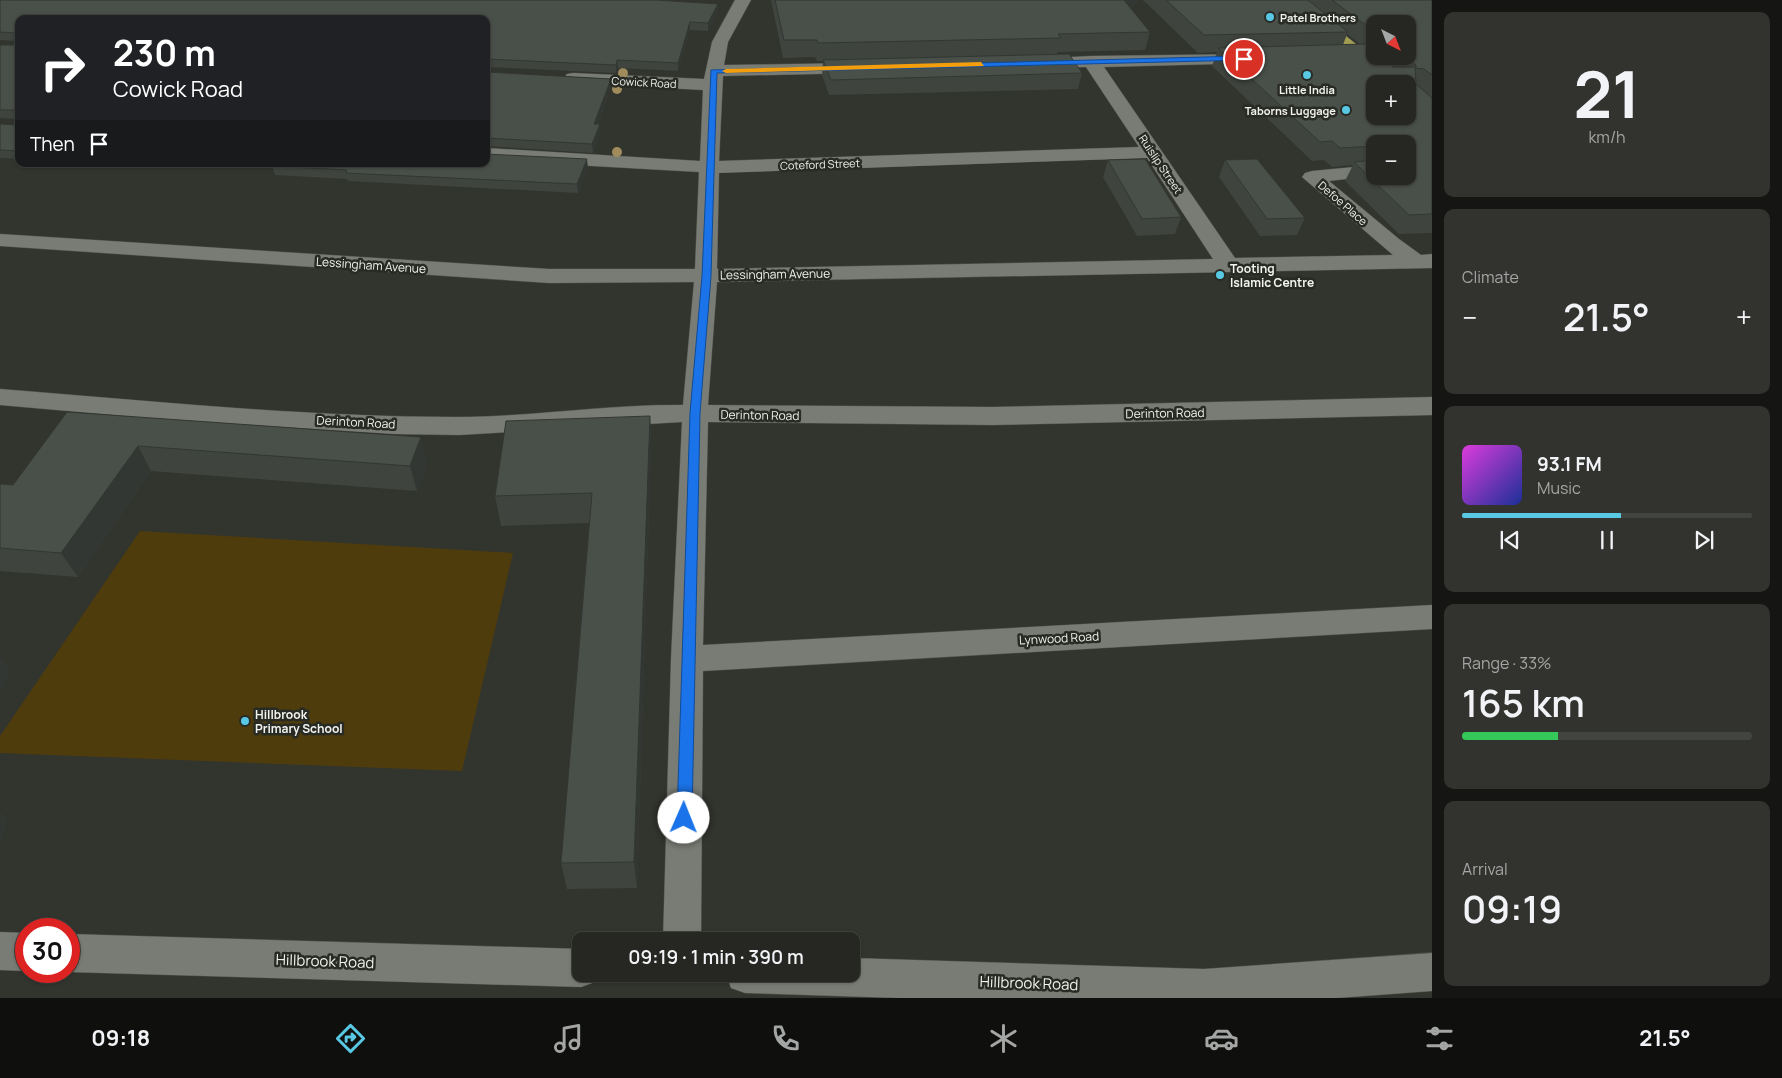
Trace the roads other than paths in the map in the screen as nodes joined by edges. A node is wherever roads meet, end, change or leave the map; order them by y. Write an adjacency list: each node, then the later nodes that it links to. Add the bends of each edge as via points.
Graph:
1 (1291, 0): 4 (highway)
2 (741, 3): 3 (street); 12 (street, via 720,42)
3 (720, 5)
4 (1360, 55): 5 (street); 10 (highway)
5 (1338, 57)
6 (1273, 58): 7 (street)
7 (1091, 61): 8 (street); 13 (street, Ruislip Street)
8 (1022, 63)
9 (872, 67): 12 (street, Cowick Road)
10 (1386, 75)
11 (553, 77): 12 (street, Cowick Road)
12 (712, 78): 15 (street)
13 (1153, 152): 15 (street, Coteford Street); 19 (street, Ruislip Street)
14 (490, 154): 15 (street, Coteford Street)
15 (709, 167): 20 (street)
16 (1365, 172): 18 (street, Defoe Place, via 1312,177 1391,244)
17 (0, 240): 20 (street, Lessingham Avenue, via 508,274)
18 (1424, 261): 19 (street, Lessingham Avenue)
19 (1230, 266): 20 (street, Lessingham Avenue)
20 (706, 276): 23 (street)
21 (0, 397): 23 (street, Derinton Road, via 403,425 478,425)
22 (1432, 406): 23 (street, Derinton Road, via 993,416)
23 (695, 413): 25 (street)
24 (1432, 617): 25 (street, Lynwood Road)
25 (687, 658): 26 (street)
26 (682, 932)
27 (0, 951): 28 (street)
28 (15, 952)
29 (80, 953): 30 (street, Hillbrook Road)
30 (572, 968)
31 (1432, 972): 32 (street, Hillbrook Road, via 1204,988)
32 (860, 978)

